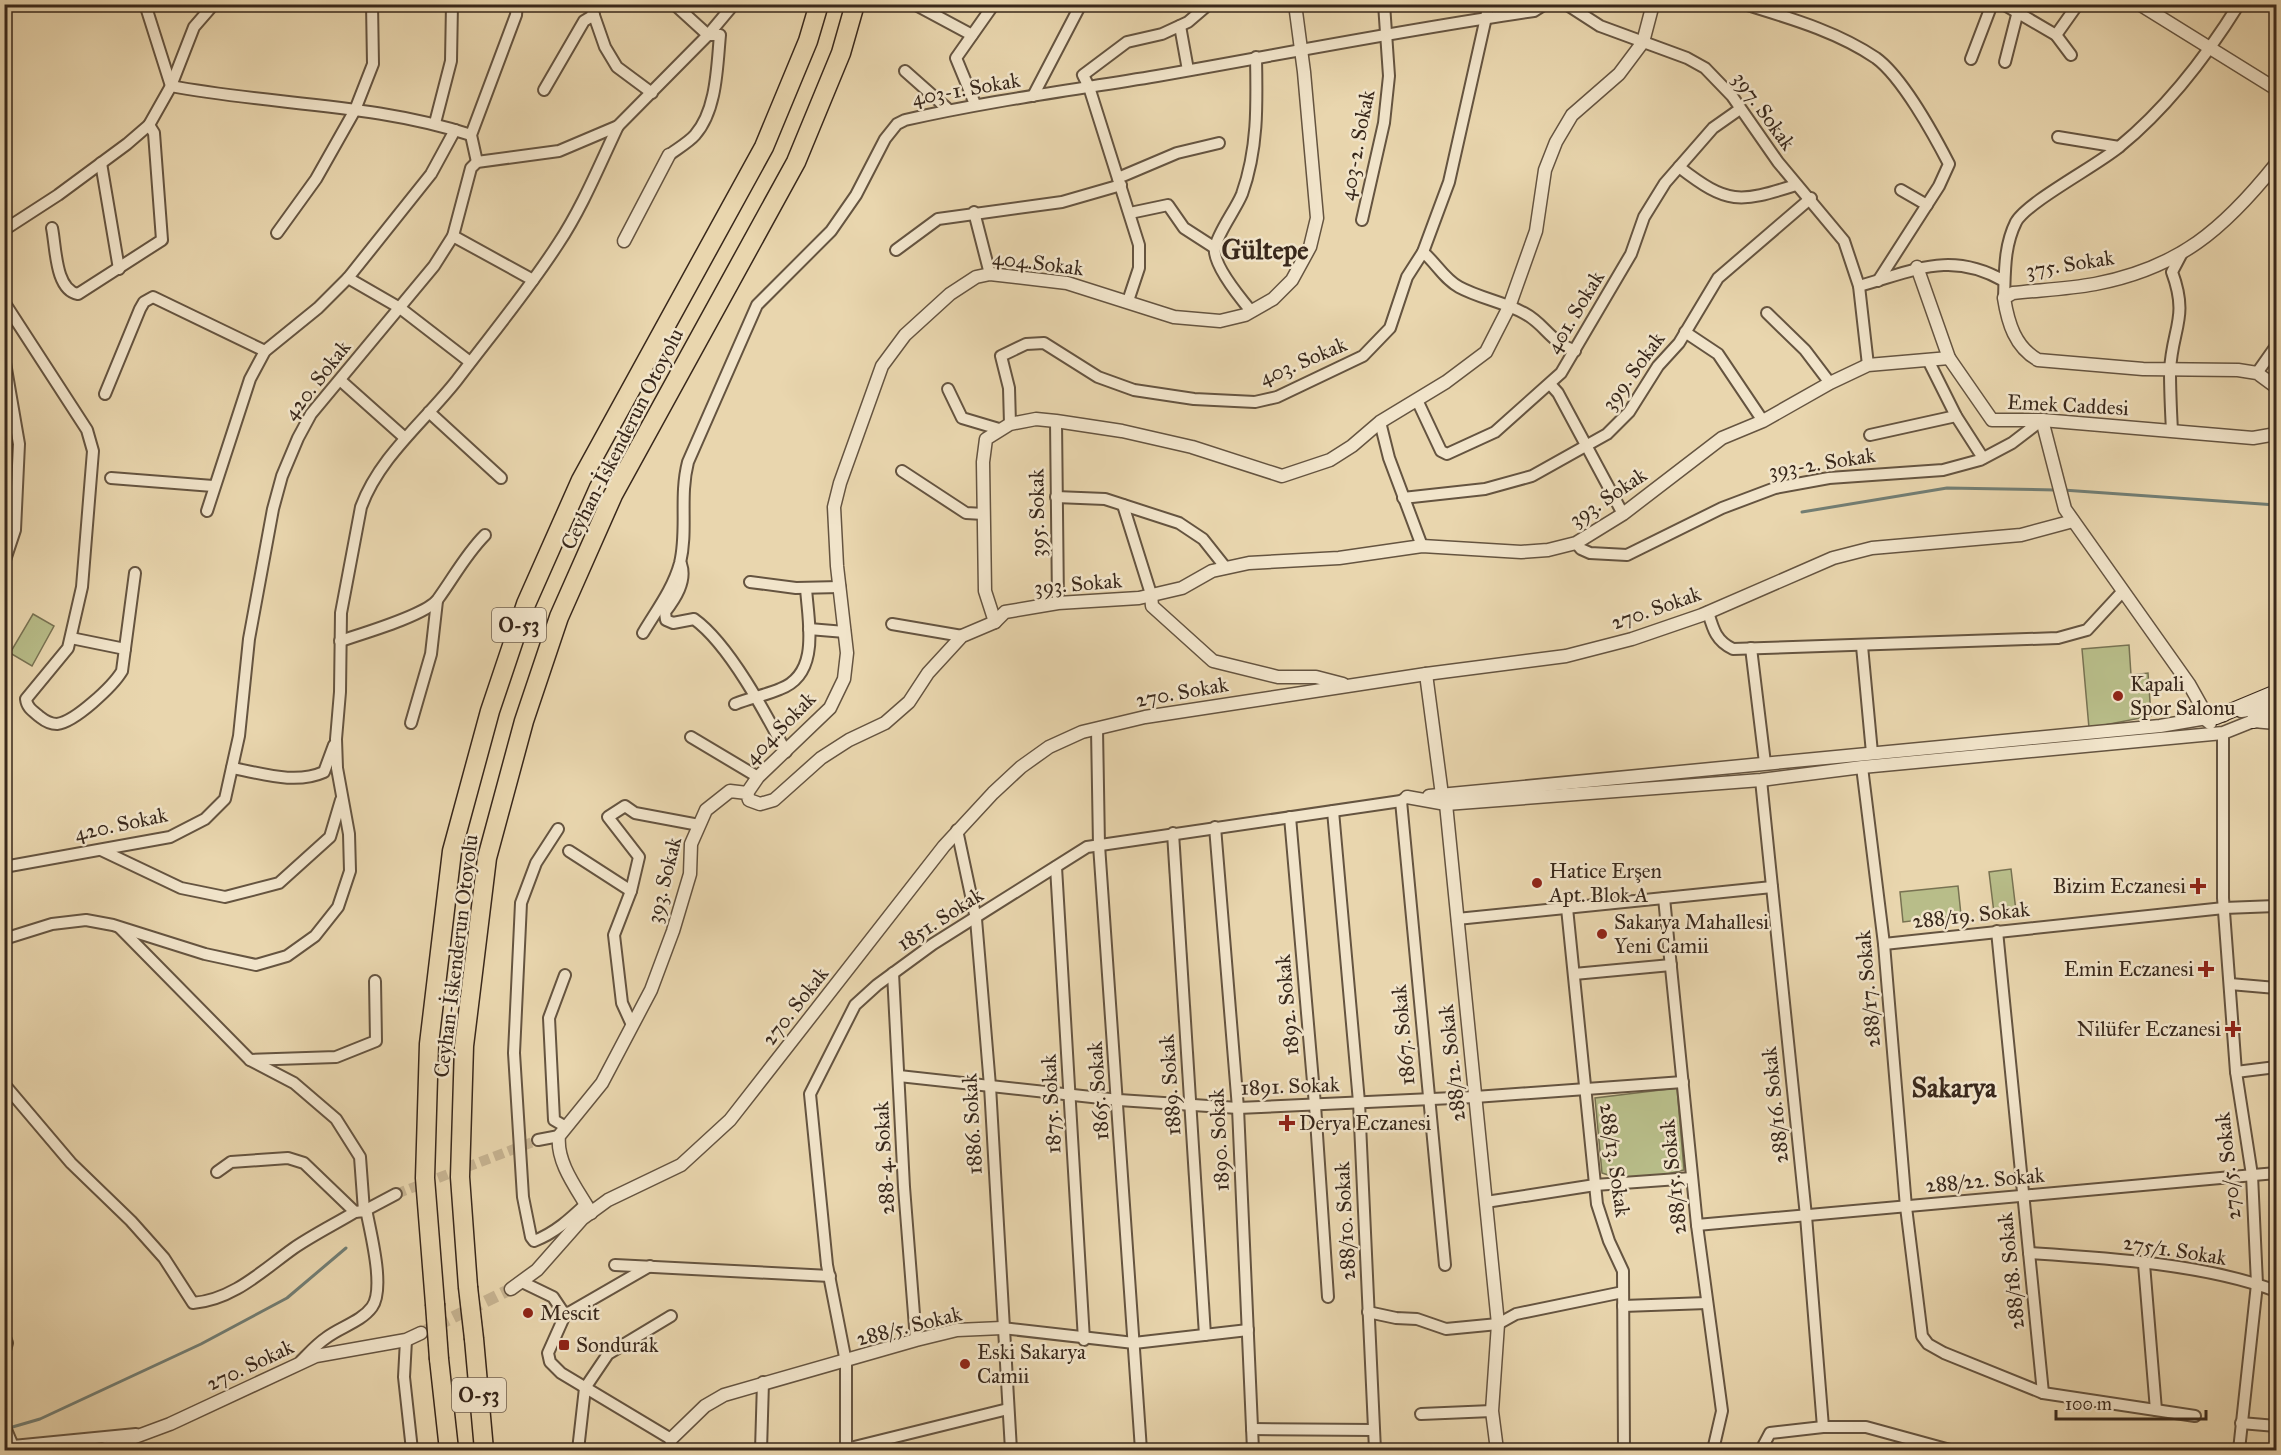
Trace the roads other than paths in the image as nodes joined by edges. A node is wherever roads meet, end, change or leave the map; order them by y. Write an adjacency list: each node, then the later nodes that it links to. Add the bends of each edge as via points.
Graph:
1 (145, 4): 43 (street)
2 (214, 4): 43 (street, via 194,27)
3 (372, 4): 51 (street, via 373,64)
4 (452, 4): 53 (street, via 451,61)
5 (517, 4): 57 (street)
6 (674, 4): 31 (street)
7 (734, 4): 31 (street)
8 (819, 4): 303 (highway, Ceyhan-İskenderun Otoyolu / O-53, bridge, via 808,41 764,147 581,480 526,604 490,711 453,851 429,1044 425,1178)
9 (855, 4): 304 (highway, Ceyhan-İskenderun Otoyolu / O-53, bridge, via 841,53 796,162 613,495 559,617 524,721 487,858 464,1046 460,1177)
10 (994, 4): 32 (street)
11 (1081, 4): 48 (street)
12 (1295, 4): 35 (street, 404.Sokak)
13 (1384, 4): 30 (street, 403-2. Sokak)
14 (1489, 4): 28 (street, 403. Sokak)
15 (1545, 4): 28 (street, 403-1. Sokak, via 1534,11)
16 (1566, 4): 34 (street, 397. Sokak, via 1600,26)
17 (1653, 4): 34 (street)
18 (1743, 4): 70 (street, via 1822,29 1877,59 1911,98 1949,164)
19 (1992, 4): 39 (street)
20 (2002, 4): 27 (street)
21 (2078, 4): 33 (street)
22 (2139, 4): 36 (street)
23 (2239, 4): 36 (street)
24 (918, 6): 32 (street)
25 (1205, 6): 29 (street)
26 (592, 10): 46 (street); 47 (street, via 617,67)
27 (2017, 15): 33 (street); 40 (street)
28 (1486, 18): 30 (street, 403-1. Sokak); 81 (street, 403. Sokak, via 1449,182)
29 (1180, 26): 41 (street); 44 (street, via 1127,42 1113,51 1083,75)
30 (1387, 34): 35 (street, 403-1. Sokak); 73 (street, 403-2. Sokak, via 1389,76 1384,123)
31 (708, 35): 47 (street); 61 (street, via 720,35 707,112 696,135)
32 (972, 35): 49 (street, via 956,58)
33 (2056, 35): 37 (street)
34 (1644, 42): 50 (street, 397. Sokak, via 1705,68); 94 (street, via 1619,74 1572,115 1556,142 1545,170 1536,231)
35 (1301, 49): 38 (street, 403-1. Sokak); 96 (street, 404.Sokak, via 1317,218 1310,247 1292,279 1273,299)
36 (2211, 49): 45 (street); 60 (street, via 2160,110)
37 (2071, 55)
38 (1256, 57): 41 (street, 403-1. Sokak); 79 (street, via 1254,150 1241,195)
39 (1971, 59)
40 (2005, 62)
41 (1188, 70): 44 (street, 403-1. Sokak)
42 (905, 71): 52 (street)
43 (171, 86): 51 (street, via 224,96); 54 (street)
44 (1089, 87): 48 (street, 403-1. Sokak); 66 (street)
45 (2277, 89)
46 (544, 90)
47 (652, 93): 55 (street)
48 (1033, 96): 49 (street, 403-1. Sokak)
49 (975, 104): 52 (street, 403-1. Sokak)
50 (1740, 109): 65 (street, 401. Sokak, via 1713,128); 67 (street, 397. Sokak)
51 (356, 110): 53 (street); 76 (street, via 316,179)
52 (949, 110): 143 (street, 403-1. Sokak, via 897,124 831,231 757,305 688,462 682,484)
53 (435, 123): 56 (street)
54 (149, 125): 63 (street); 84 (street, via 154,133 162,240)
55 (618, 126): 62 (street, via 560,151); 87 (street, via 575,216)
56 (455, 130): 57 (street); 86 (street, via 414,198)
57 (471, 135): 62 (street)
58 (2058, 137): 60 (street)
59 (1219, 143): 66 (street, via 1177,153)
60 (2120, 147): 89 (street, via 2047,195 2017,220 2006,248)
61 (669, 155): 78 (street)
62 (477, 162): 77 (street, 420. Sokak, via 471,168)
63 (101, 163): 75 (street); 84 (street)
64 (2277, 164): 82 (street, 375. Sokak, via 2209,236)
65 (1678, 167): 67 (street, via 1698,182 1734,198 1747,199); 101 (street, 401. Sokak, via 1644,217 1631,254)
66 (1120, 181): 71 (street, via 1062,202); 72 (street)
67 (1796, 185): 69 (street, 397. Sokak)
68 (1901, 190): 70 (street)
69 (1811, 198): 90 (street, 397. Sokak, via 1844,241); 98 (street, 399. Sokak, via 1718,278)
70 (1927, 206): 88 (street)
71 (974, 212): 80 (street, via 938,219); 85 (street)
72 (1130, 213): 79 (street, via 1168,205 1184,228); 93 (street, via 1140,257)
73 (1362, 220)
74 (52, 228): 84 (street, via 62,282 72,293 81,293)
75 (4, 230)
76 (277, 233)
77 (453, 236): 87 (street); 95 (street, 420. Sokak)
78 (624, 241)
79 (1215, 248): 96 (street, via 1216,258 1231,285)
80 (896, 250)
81 (1423, 252): 94 (street, via 1446,278 1460,287); 122 (street, 403. Sokak, via 1407,277 1390,328 1379,342 1351,364 1277,397 1232,402 1134,390 1098,377 1044,343 1026,345 1001,356 1009,388)
82 (2182, 253): 91 (street, 375. Sokak, via 2151,268 2095,284 2013,293); 107 (street, via 2172,272 2180,294 2181,313)
83 (1917, 267): 88 (street); 89 (street, via 1966,265); 103 (street, Emek Caddesi)
84 (118, 269)
85 (990, 274): 93 (street, 404.Sokak, via 1067,283); 148 (street, 404.Sokak, via 976,277 950,294 905,335 882,366 834,507)
86 (348, 278): 95 (street); 100 (street)
87 (533, 280): 105 (street)
88 (1878, 281): 90 (street)
89 (2004, 281): 91 (street)
90 (1859, 286): 106 (street, 397. Sokak)
91 (2004, 298): 107 (street, 375. Sokak, via 2015,338 2038,360)
92 (4, 302): 161 (street, via 92,440 82,587)
93 (1128, 302): 96 (street, 404.Sokak, via 1174,318 1220,321)
94 (1509, 307): 101 (street, via 1524,313 1552,340); 115 (street, via 1486,352)
95 (400, 308): 105 (street); 109 (street, 420. Sokak)
96 (1251, 311)
97 (1767, 313): 110 (street, via 1805,350)
98 (1685, 332): 120 (street, via 1718,354); 127 (street, 399. Sokak, via 1618,426)
99 (2277, 346): 108 (street)
100 (265, 351): 114 (street, via 153,297 140,309); 132 (street, via 250,379)
101 (1575, 351): 111 (street, 401. Sokak)
102 (4, 357): 144 (street, via 19,444 15,530)
103 (1949, 358): 104 (street, 393. Sokak); 118 (street, Emek Caddesi, via 1992,420)
104 (1928, 360): 106 (street, 393. Sokak); 117 (street)
105 (470, 362): 116 (street)
106 (1868, 365): 110 (street, 393. Sokak)
107 (2170, 370): 108 (street, 375. Sokak); 123 (street)
108 (2257, 373): 112 (street)
109 (340, 380): 126 (street); 185 (street, 420. Sokak, via 311,414 282,476 249,639)
110 (1830, 383): 120 (street, 393. Sokak)
111 (1550, 384): 115 (street, 401. Sokak, via 1495,432 1447,454 1441,451); 127 (street)
112 (2277, 387)
113 (948, 389): 122 (street, via 962,418)
114 (105, 394)
115 (1418, 400): 121 (street)
116 (429, 412): 126 (street); 131 (street)
117 (1956, 416): 125 (street); 128 (street)
118 (2042, 420): 123 (street, Emek Caddesi); 128 (street, 393-2. Sokak, via 2012,443); 139 (street, via 2065,509)
119 (1056, 421): 121 (street, via 1157,439 1282,476 1330,460); 122 (street, via 1036,419); 133 (street, 395. Sokak)
120 (1762, 421): 138 (street, 393. Sokak, via 1722,438)
121 (1380, 422): 134 (street)
122 (1005, 426): 137 (street, via 986,439)
123 (2172, 432): 124 (street, Emek Caddesi, via 2253,438)
124 (2277, 434)
125 (1870, 435)
126 (405, 438): 162 (street, via 366,492 361,507 340,613)
127 (1585, 447): 134 (street, 399. Sokak, via 1532,476 1485,489); 138 (street)
128 (1983, 458): 141 (street, 393-2. Sokak, via 1943,470 1829,478 1775,488 1722,507 1627,555 1590,553)
129 (902, 471): 137 (street, via 966,513)
130 (111, 478): 132 (street)
131 (501, 478)
132 (213, 486): 136 (street)
133 (1056, 497): 135 (street, via 1105,499); 153 (street, 395. Sokak)
134 (1403, 498): 142 (street)
135 (1123, 505): 145 (street, via 1193,530); 151 (street)
136 (207, 511)
137 (984, 514): 155 (street, via 985,591)
138 (1623, 514): 141 (street, 393. Sokak)
139 (2073, 522): 150 (street); 154 (street, 270. Sokak, via 2021,535 1872,548 1806,568)
140 (485, 535): 152 (street)
141 (1576, 543): 142 (street, 393. Sokak, via 1521,552)
142 (1422, 546): 145 (street, 393. Sokak)
143 (680, 562): 159 (street, 403-1. Sokak, via 672,584); 169 (street, via 682,580 678,594 665,612 666,620 696,620)
144 (4, 563)
145 (1226, 568): 151 (street, 393. Sokak)
146 (135, 573): 164 (street)
147 (750, 582): 149 (street)
148 (840, 587): 149 (street); 158 (street, 404.Sokak)
149 (806, 588): 157 (street)
150 (2123, 591): 163 (street, via 2087,630 2058,638); 173 (street)
151 (1151, 600): 153 (street, 393. Sokak); 167 (street, via 1213,661 1278,677 1316,677)
152 (437, 601): 162 (street, via 400,621); 175 (street, via 431,654)
153 (1058, 603): 155 (street, 393. Sokak, via 1005,612)
154 (1708, 612): 165 (street, via 1723,645); 166 (street, 270. Sokak, via 1632,639 1566,656)
155 (995, 622): 160 (street, 393. Sokak)
156 (892, 624): 160 (street)
157 (809, 629): 158 (street); 169 (street, via 810,645 803,672 783,689)
158 (845, 632): 181 (street, 404.Sokak, via 844,680 830,708)
159 (643, 633)
160 (962, 636): 188 (street, 393. Sokak, via 928,673 909,702 885,723 821,758 774,800 759,804 749,800)
161 (71, 638): 164 (street); 164 (street, via 69,648 26,699 29,708 51,723 66,721 110,688 122,671)
162 (340, 641): 180 (street)
163 (1862, 646): 165 (street); 182 (street)
164 (125, 648)
165 (1751, 648): 183 (street)
166 (1426, 674): 167 (street, 270. Sokak); 191 (street, 288/12. Sokak)
167 (1350, 685): 177 (street, 270. Sokak, via 1145,717)
168 (2277, 692): 173 (main road)
169 (756, 695): 170 (street); 181 (street)
170 (735, 704)
171 (2277, 706): 173 (street)
172 (2277, 712): 174 (main road)
173 (2211, 718): 178 (street); 182 (street)
174 (2253, 721): 176 (street); 178 (street)
175 (411, 723)
176 (2277, 723)
177 (1097, 729): 197 (street, 270. Sokak, via 1049,747 1021,767); 199 (street, 1865. Sokak)
178 (2223, 733): 184 (street); 209 (street, 270/5. Sokak)
179 (691, 737): 186 (street)
180 (336, 739): 185 (street, via 324,772 316,776 293,779); 189 (street)
181 (786, 752): 186 (street, 404.Sokak)
182 (1872, 753): 183 (street)
183 (1765, 763): 191 (street)
184 (1862, 767): 187 (street); 215 (street, 288/17. Sokak)
185 (232, 768): 200 (street, 420. Sokak, via 225,799 205,819 170,837)
186 (758, 777): 188 (street, 404.Sokak)
187 (1761, 780): 191 (street); 204 (street, 288/16. Sokak)
188 (747, 793): 194 (street, 393. Sokak, via 729,791 706,810)
189 (342, 796): 200 (street, via 330,837 279,883 225,897 181,888); 212 (street, via 350,871 338,907 315,936 287,956 256,964 205,954)
190 (1404, 799): 191 (street); 192 (street, 1851. Sokak); 234 (street, 1867. Sokak)
191 (1444, 800): 211 (street, 288/12. Sokak)
192 (1334, 811): 193 (street, 1851. Sokak); 236 (street, 288/10. Sokak)
193 (1290, 817): 195 (street, 1851. Sokak); 238 (street, 1892. Sokak)
194 (699, 825): 205 (street, via 635,813 625,806 608,817 639,858); 223 (street, 393. Sokak, via 691,844 690,874 673,931 651,990)
195 (1215, 827): 198 (street, 1851. Sokak); 239 (street, 1890. Sokak)
196 (558, 829): 251 (street, via 536,863 521,903 514,1053 523,1197 534,1241)
197 (957, 830): 210 (street, 1886. Sokak); 251 (street, 270. Sokak, via 730,1120 681,1165)
198 (1173, 833): 199 (street, 1851. Sokak); 237 (street, 1889. Sokak)
199 (1100, 844): 203 (street, 1851. Sokak, via 1087,847); 235 (street, 1865. Sokak)
200 (101, 850): 202 (street, 420. Sokak)
201 (569, 851): 205 (street)
202 (4, 867)
203 (1056, 867): 210 (street, 1851. Sokak); 232 (street, 1875. Sokak)
204 (1772, 887): 206 (street); 253 (street, 288/16. Sokak)
205 (631, 891): 223 (street, via 614,935 622,1003)
206 (1664, 898): 208 (street); 216 (street, 288/15. Sokak)
207 (2277, 906): 209 (street, 288/19. Sokak)
208 (1567, 908): 211 (street); 218 (street, 288/13. Sokak)
209 (2224, 908): 213 (street, 288/19. Sokak); 221 (street, 270/5. Sokak)
210 (976, 919): 217 (street, 1851. Sokak); 230 (street, 1886. Sokak)
211 (1457, 919): 233 (street, 288/12. Sokak)
212 (119, 927): 214 (street, via 86,920 52,924); 224 (street)
213 (1997, 931): 215 (street, 288/19. Sokak); 248 (street, 288/18. Sokak)
214 (4, 939)
215 (1884, 944): 250 (street, 288/17. Sokak)
216 (1671, 965): 218 (street); 228 (street, 288/15. Sokak)
217 (893, 973): 227 (street, 288-4. Sokak); 260 (street, 1851. Sokak, via 855,1005 810,1094)
218 (1574, 974): 231 (street, 288/13. Sokak)
219 (565, 975): 240 (street, via 549,1018 554,1120)
220 (375, 981): 224 (street, via 376,1041 336,1057)
221 (2230, 984): 222 (street); 226 (street, 270/5. Sokak)
222 (2277, 988)
223 (632, 1025): 240 (street, 393. Sokak, via 602,1083)
224 (250, 1060): 252 (street, via 294,1083 336,1119 360,1157)
225 (2277, 1067): 226 (street)
226 (2236, 1072): 244 (street, 270/5. Sokak)
227 (899, 1076): 230 (street, 1891. Sokak); 279 (street, 288-4. Sokak)
228 (1683, 1082): 231 (street, 1891. Sokak); 245 (street, 288/15. Sokak)
229 (4, 1084): 252 (street, via 71,1163 164,1258 194,1303 221,1297 296,1247)
230 (990, 1086): 232 (street, 1891. Sokak); 273 (street, 1886. Sokak)
231 (1586, 1090): 233 (street, 1891. Sokak); 246 (street, 288/13. Sokak)
232 (1070, 1095): 235 (street, 1891. Sokak); 280 (street, 1875. Sokak)
233 (1474, 1096): 234 (street, 1891. Sokak); 249 (street, 288/12. Sokak)
234 (1428, 1099): 236 (street, 1891. Sokak); 258 (street, 1867. Sokak)
235 (1119, 1100): 237 (street, 1891. Sokak); 281 (street, 1865. Sokak)
236 (1359, 1102): 238 (street, 1891. Sokak); 269 (street, 288/10. Sokak)
237 (1191, 1105): 239 (street, 1891. Sokak); 277 (street, 1889. Sokak)
238 (1315, 1105): 239 (street, 1891. Sokak); 266 (street, 1892. Sokak)
239 (1238, 1108): 274 (street, 1890. Sokak)
240 (562, 1131): 241 (street); 251 (street, via 558,1145 570,1179)
241 (538, 1140)
242 (217, 1172): 252 (street, via 231,1162 288,1158 304,1163)
243 (2277, 1173): 244 (street, 288/22. Sokak)
244 (2252, 1175): 248 (street, 288/22. Sokak); 262 (street, 270/5. Sokak)
245 (1692, 1178): 246 (street); 254 (street, 288/15. Sokak)
246 (1595, 1185): 249 (street); 265 (street, 288/13. Sokak, via 1603,1222 1623,1271)
247 (396, 1194): 252 (street)
248 (2024, 1197): 250 (street, 288/22. Sokak); 255 (street, 288/18. Sokak)
249 (1486, 1202): 272 (street, 288/12. Sokak)
250 (1906, 1207): 253 (street, 288/22. Sokak); 287 (street, 288/17. Sokak, via 1922,1336 1944,1353)
251 (589, 1208): 261 (street, 270. Sokak, via 537,1270)
252 (359, 1212): 284 (street, via 367,1214 377,1276 376,1300 372,1308 326,1338)
253 (1806, 1216): 254 (street, 288/22. Sokak); 296 (street, 288/16. Sokak)
254 (1697, 1225): 267 (street, 288/15. Sokak)
255 (2030, 1253): 256 (street, 275/1. Sokak); 287 (street, 288/18. Sokak)
256 (2144, 1264): 262 (street, 275/1. Sokak); 289 (street)
257 (615, 1265): 259 (street)
258 (1445, 1265)
259 (650, 1266): 260 (street); 270 (street)
260 (830, 1276): 283 (street, 1851. Sokak)
261 (522, 1281): 263 (street, 270. Sokak); 270 (street, via 553,1297)
262 (2257, 1284): 264 (street, 275/1. Sokak); 293 (street, 270/5. Sokak)
263 (511, 1289)
264 (2277, 1291)
265 (1623, 1292): 268 (street, 288/13. Sokak); 272 (street, via 1516,1314)
266 (1328, 1297)
267 (1707, 1303): 268 (street); 314 (street, 288/15. Sokak, via 1722,1411)
268 (1623, 1306): 313 (street, 288/13. Sokak)
269 (1368, 1312): 272 (street, via 1418,1319 1446,1329); 298 (street, 288/10. Sokak)
270 (566, 1316): 286 (street, via 548,1353 550,1362)
271 (671, 1316): 286 (street, via 608,1354)
272 (1498, 1324): 290 (street, 288/12. Sokak)
273 (1002, 1328): 279 (street, 288/5. Sokak, via 957,1330); 280 (street, 288/5. Sokak); 288 (street, 1886. Sokak)
274 (1248, 1330): 277 (street, 288/5. Sokak); 297 (street, 1890. Sokak)
275 (421, 1333): 278 (street, 270. Sokak)
276 (4, 1335): 282 (street)
277 (1205, 1335): 281 (street, 288/5. Sokak)
278 (406, 1340): 284 (street, 270. Sokak, via 316,1356); 302 (street, via 404,1377)
279 (916, 1340): 283 (street, 288/5. Sokak)
280 (1084, 1340): 281 (street, 288/5. Sokak)
281 (1134, 1343): 309 (street, 1865. Sokak)
282 (4, 1354)
283 (846, 1362): 285 (street, 288/5. Sokak); 307 (street, 1851. Sokak)
284 (297, 1365): 299 (street, 270. Sokak)
285 (763, 1382): 300 (street, 288/5. Sokak, via 705,1406); 306 (street)
286 (585, 1388): 300 (street); 305 (street)
287 (2043, 1393): 289 (street, 288/17. Sokak)
288 (1008, 1409): 307 (street); 308 (street, 1886. Sokak)
289 (2156, 1410): 292 (street, 288/17. Sokak)
290 (1492, 1411): 291 (street); 312 (street, 288/12. Sokak)
291 (1421, 1414)
292 (2195, 1416)
293 (2241, 1422): 295 (street); 317 (street, 270/5. Sokak)
294 (4, 1425): 299 (street, via 13,1446)
295 (2277, 1426)
296 (1823, 1427): 315 (street, via 1770,1433); 316 (street, via 1866,1427)
297 (1252, 1429): 298 (street); 310 (street, 1890. Sokak)
298 (1373, 1430): 311 (street, 288/10. Sokak)
299 (145, 1433): 301 (street, 270. Sokak)
300 (671, 1445)
301 (100, 1450)
302 (412, 1450)
303 (449, 1450)
304 (484, 1450)
305 (578, 1450)
306 (760, 1450)
307 (846, 1450)
308 (1011, 1450)
309 (1141, 1450)
310 (1253, 1450)
311 (1375, 1450)
312 (1497, 1450)
313 (1624, 1450)
314 (1713, 1450)
315 (1761, 1450)
316 (1950, 1450)
317 (2239, 1450)

